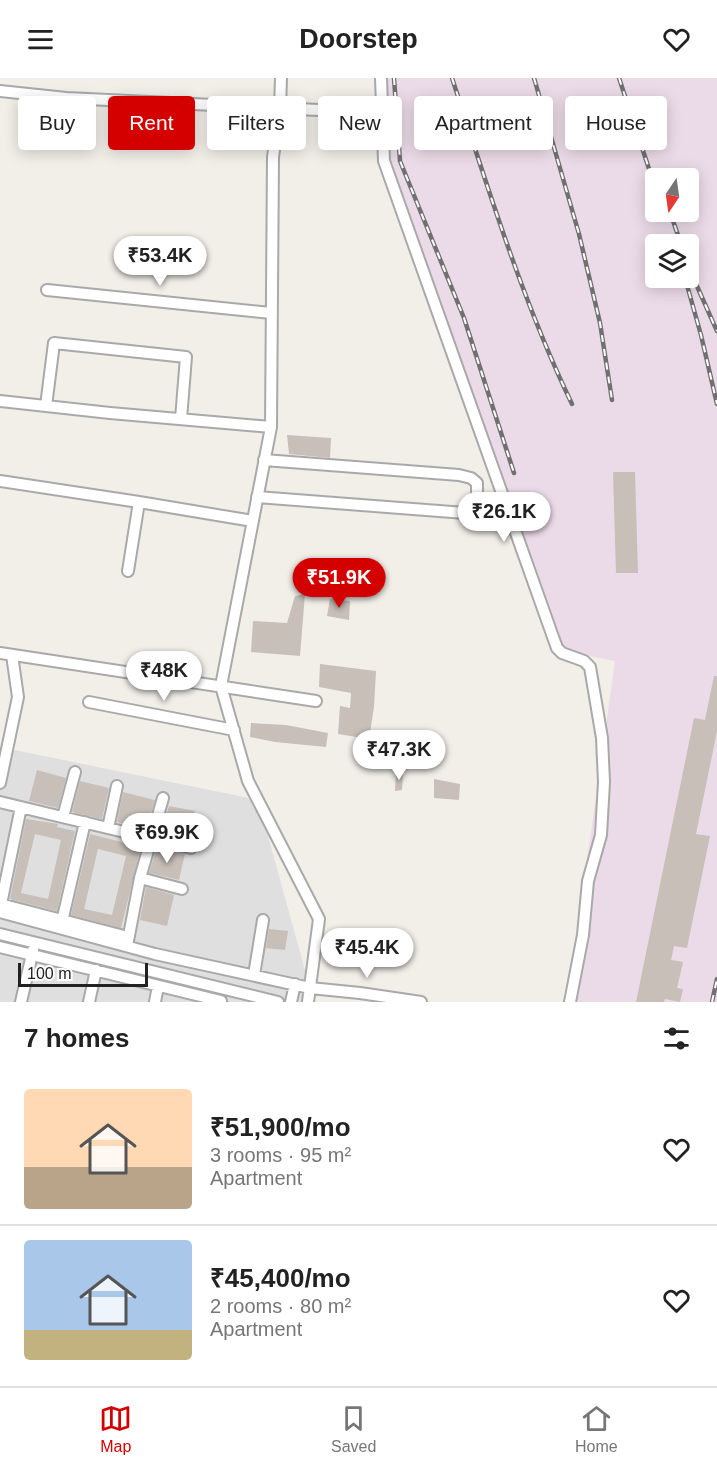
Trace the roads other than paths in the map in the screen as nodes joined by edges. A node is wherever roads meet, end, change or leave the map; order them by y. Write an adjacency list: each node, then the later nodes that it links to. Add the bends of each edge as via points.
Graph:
1 (281, 78): 4 (street)
2 (381, 78): 5 (street)
3 (0, 91): 6 (street)
4 (280, 96)
5 (382, 96)
6 (207, 104)
7 (274, 150): 10 (street)
8 (384, 150): 63 (street, via 384,162 557,648 590,667 602,738 602,835 588,881 583,935)
9 (47, 290): 10 (street)
10 (271, 313): 14 (street)
11 (0, 401): 12 (street)
12 (46, 406): 13 (street); 13 (street, via 54,343 186,357)
13 (180, 419): 14 (street)
14 (271, 427): 15 (street)
15 (264, 460): 17 (street); 17 (street, via 459,475 477,483 477,506 465,513)
16 (0, 481): 18 (street)
17 (257, 497): 19 (street)
18 (139, 502): 19 (street); 20 (street)
19 (253, 521): 23 (street)
20 (128, 571)
21 (0, 653): 22 (street)
22 (12, 655): 23 (street); 28 (street, via 18,697)
23 (221, 686): 24 (street); 26 (street)
24 (316, 701)
25 (89, 702): 26 (street)
26 (234, 730): 53 (street, via 248,781 320,919)
27 (75, 772): 33 (street)
28 (0, 783)
29 (117, 786): 35 (street)
30 (163, 798): 36 (street)
31 (0, 802): 32 (street)
32 (21, 807): 33 (street); 40 (street)
33 (63, 817): 34 (street)
34 (85, 822): 35 (street); 43 (street)
35 (108, 828): 36 (street)
36 (151, 839): 37 (street); 38 (street)
37 (191, 848)
38 (140, 878): 39 (street); 45 (street)
39 (182, 889)
40 (0, 904): 41 (street); 43 (street)
41 (0, 912): 43 (street)
42 (263, 920): 50 (street)
43 (61, 924): 45 (street)
44 (0, 934): 46 (street)
45 (127, 942): 50 (street)
46 (35, 943): 48 (street); 54 (street)
47 (0, 947): 48 (street)
48 (32, 955): 49 (street); 55 (street)
49 (96, 970): 52 (street); 56 (street)
50 (254, 975): 51 (street)
51 (295, 984): 53 (street); 60 (street)
52 (158, 986): 57 (street); 58 (street)
53 (310, 988): 61 (street); 62 (street)
54 (224, 989): 58 (street); 59 (street)
55 (21, 1002)
56 (89, 1002)
57 (154, 1002)
58 (221, 1002)
59 (278, 1002)
60 (291, 1002)
61 (308, 1002)
62 (421, 1002)
63 (570, 1002)

